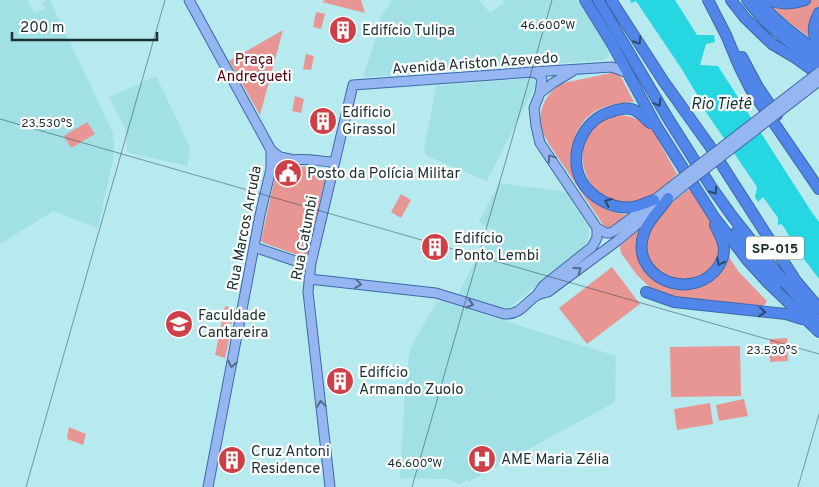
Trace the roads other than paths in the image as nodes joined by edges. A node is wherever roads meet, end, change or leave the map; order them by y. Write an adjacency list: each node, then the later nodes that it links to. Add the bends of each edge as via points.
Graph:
1 (189, 0): 28 (main road)
2 (585, 0): 15 (highway)
3 (598, 0): 38 (highway, one-way to 38, via 669,120)
4 (611, 0): 46 (highway, SP-015, one-way to 46, via 796,281)
5 (708, 0): 34 (highway, via 750,88)
6 (716, 0): 32 (highway, via 758,87)
7 (730, 0): 17 (highway, via 772,44)
8 (738, 0): 17 (highway)
9 (747, 0): 18 (highway, via 781,36)
10 (757, 0): 16 (highway, via 776,20)
11 (769, 0): 12 (highway, via 793,4)
12 (805, 0)
13 (819, 13): 14 (highway, via 813,30)
14 (819, 46)
15 (615, 49): 19 (main road, via 610,61); 22 (highway)
16 (819, 52)
17 (794, 58): 23 (highway)
18 (819, 64)
19 (598, 68): 20 (main road, Avenida Ariston Azevedo); 22 (main road, Avenida Ariston Azevedo, via 614,68)
20 (575, 70): 21 (main road, Avenida Ariston Azevedo); 26 (main road)
21 (533, 72): 25 (main road, Avenida Ariston Azevedo); 26 (main road, via 542,79)
22 (628, 73): 27 (highway)
23 (819, 73): 33 (main road, bridge)
24 (819, 81): 33 (main road, bridge)
25 (353, 86): 30 (main road, Rua Catumbi)
26 (540, 94): 39 (main road, one-way to 26, via 540,143 534,108)
27 (656, 127): 36 (highway, one-way to 27, via 633,207 618,207 594,196 581,180 577,156 586,129 607,113 631,108); 37 (highway)
28 (271, 150): 29 (main road); 31 (main road, Rua Marcos Arruda)
29 (290, 159): 30 (main road); 31 (main road)
30 (334, 162): 41 (main road, Rua Catumbi)
31 (271, 169): 40 (main road, Rua Marcos Arruda)
32 (819, 178)
33 (680, 185): 35 (main road); 36 (main road)
34 (819, 189)
35 (668, 198): 37 (highway, one-way to 35, via 724,249 720,265 698,283 682,285 664,281 650,270 644,260 642,240 647,226); 44 (main road, one-way to 35, via 548,292)
36 (654, 200): 39 (main road, via 614,231 606,233)
37 (714, 216): 45 (highway, via 748,261)
38 (732, 216): 45 (highway, via 734,226 781,288); 48 (highway)
39 (598, 228): 44 (main road, via 592,248 543,286)
40 (254, 247): 41 (main road); 50 (main road, Rua Marcos Arruda, one-way to 50)
41 (310, 266): 42 (main road, Rua Catumbi)
42 (309, 279): 44 (main road, one-way to 44, via 436,293 504,314 516,313); 51 (main road, Rua Catumbi, one-way to 42)
43 (646, 292): 47 (highway, one-way to 47, via 674,302 786,314)
44 (537, 295)
45 (787, 302): 47 (highway)
46 (819, 308)
47 (807, 320): 49 (highway)
48 (819, 322)
49 (819, 332)
50 (208, 487)
51 (330, 487)

